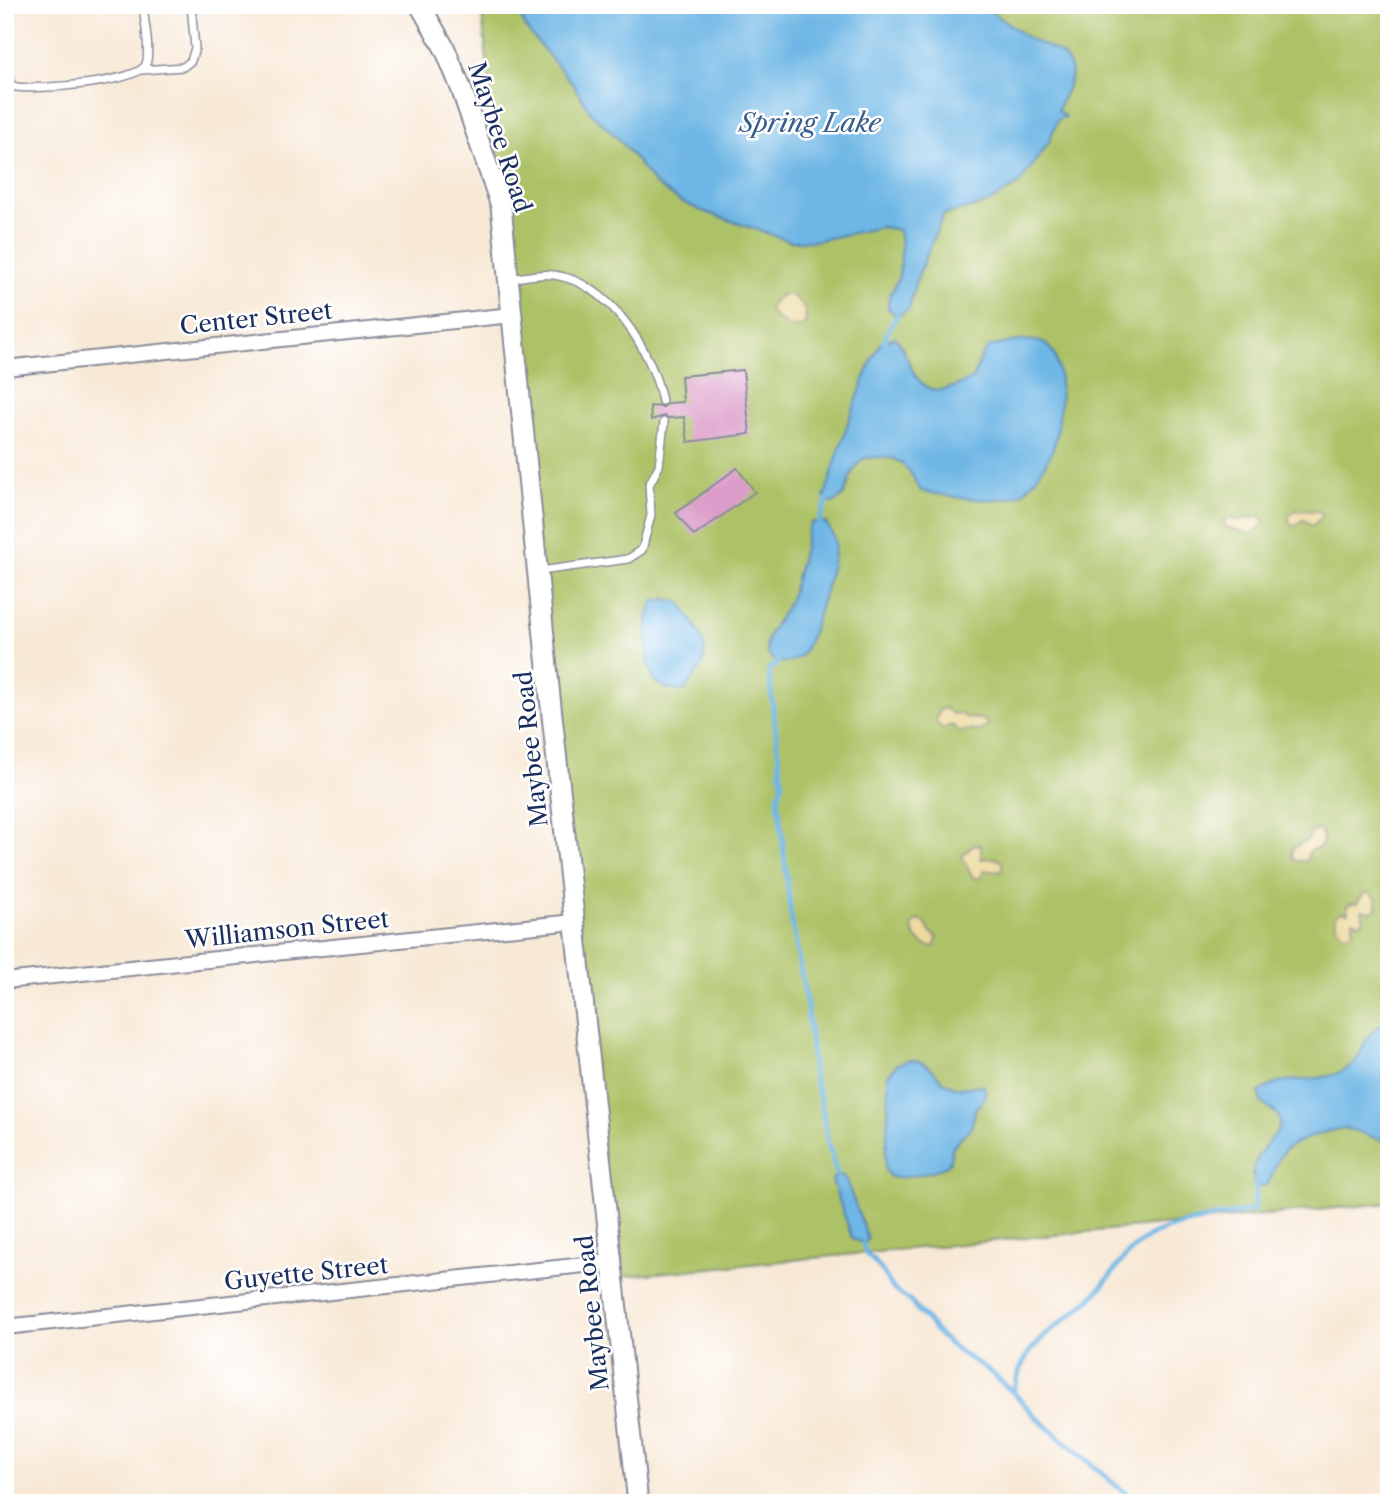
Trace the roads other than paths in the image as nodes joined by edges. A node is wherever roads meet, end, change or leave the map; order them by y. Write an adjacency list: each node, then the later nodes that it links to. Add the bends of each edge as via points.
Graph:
1 (143, 5): 5 (lane, via 147,54)
2 (191, 5): 5 (lane, via 195,48 191,61 183,67)
3 (420, 5): 6 (main road, Maybee Road, via 461,88 501,206)
4 (5, 53): 5 (lane, via 10,83 16,87 100,82)
5 (142, 70)
6 (509, 279): 7 (main road, Maybee Road); 9 (lane, via 555,275 603,299 618,312 649,359)
7 (512, 315): 8 (street, Center Street); 11 (main road, Maybee Road)
8 (5, 368)
9 (662, 401)
10 (664, 422): 11 (lane, via 659,466 649,485 651,515 642,550 628,559)
11 (537, 571): 12 (main road, Maybee Road)
12 (574, 922): 13 (street, Williamson Street); 14 (main road, Maybee Road)
13 (5, 981)
14 (612, 1262): 15 (street, Guyette Street); 16 (main road, Maybee Road)
15 (5, 1327)
16 (638, 1503)

